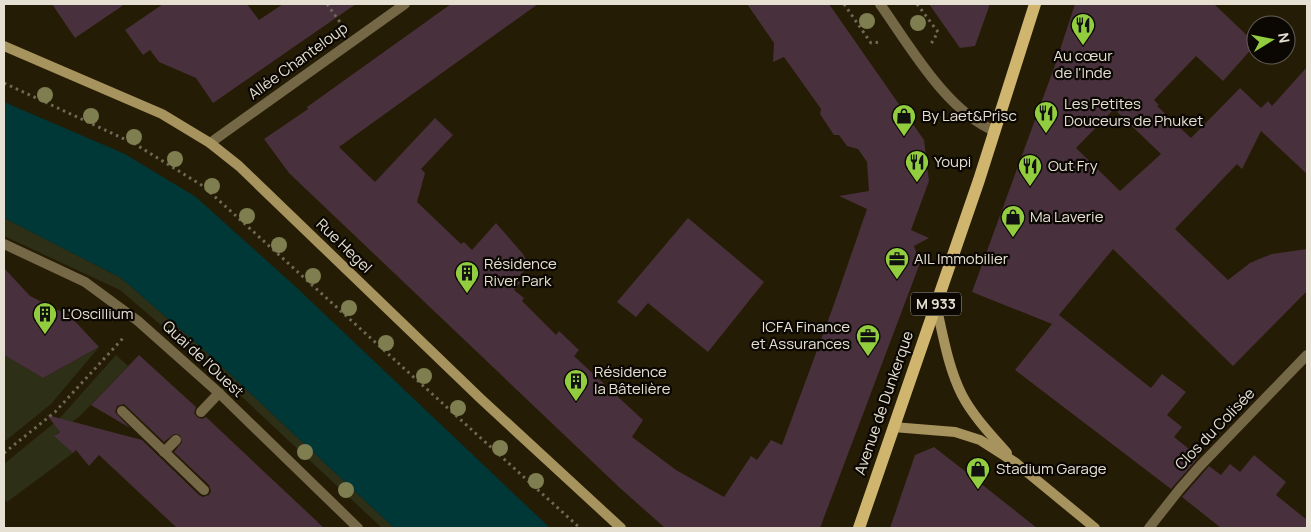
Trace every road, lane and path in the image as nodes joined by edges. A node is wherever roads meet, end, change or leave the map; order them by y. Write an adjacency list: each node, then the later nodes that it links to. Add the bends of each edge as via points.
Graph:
1 (327, 4): 8 (path)
2 (405, 4): 8 (street, Allée Chanteloup)
3 (844, 4): 7 (path, via 871,43)
4 (880, 4): 7 (street)
5 (917, 4): 10 (path, via 938,32)
6 (1035, 4): 12 (main road, Avenue de Dunkerque / M 933)
7 (904, 37): 10 (street)
8 (352, 40): 13 (street, Allée Chanteloup)
9 (4, 46): 13 (street, Rue Hegel, via 162,114)
10 (921, 62): 12 (street, via 957,106 973,120)
11 (4, 83): 28 (path, via 135,144 204,186)
12 (995, 131): 15 (main road, Avenue de Dunkerque / M 933)
13 (210, 142): 29 (street, Rue Hegel)
14 (4, 244): 16 (street, Quai de l'Ouest, via 85,282)
15 (936, 305): 21 (main road, Avenue de Dunkerque / M 933); 25 (street, via 961,392 982,425)
16 (138, 321): 18 (street, Quai de l'Ouest); 24 (path, via 55,412)
17 (1307, 355): 32 (street, Clos du Colisée, via 1194,472)
18 (219, 393): 20 (street); 27 (street, Quai de l'Ouest)
19 (122, 411): 23 (street)
20 (201, 412)
21 (893, 427): 25 (street, via 963,433); 30 (main road, Avenue de Dunkerque / M 933)
22 (176, 440): 23 (street)
23 (164, 452): 26 (street)
24 (4, 453)
25 (1016, 463): 31 (street)
26 (204, 490)
27 (358, 528)
28 (580, 528)
29 (622, 528)
30 (859, 528)
31 (1095, 528)
32 (1149, 528)

